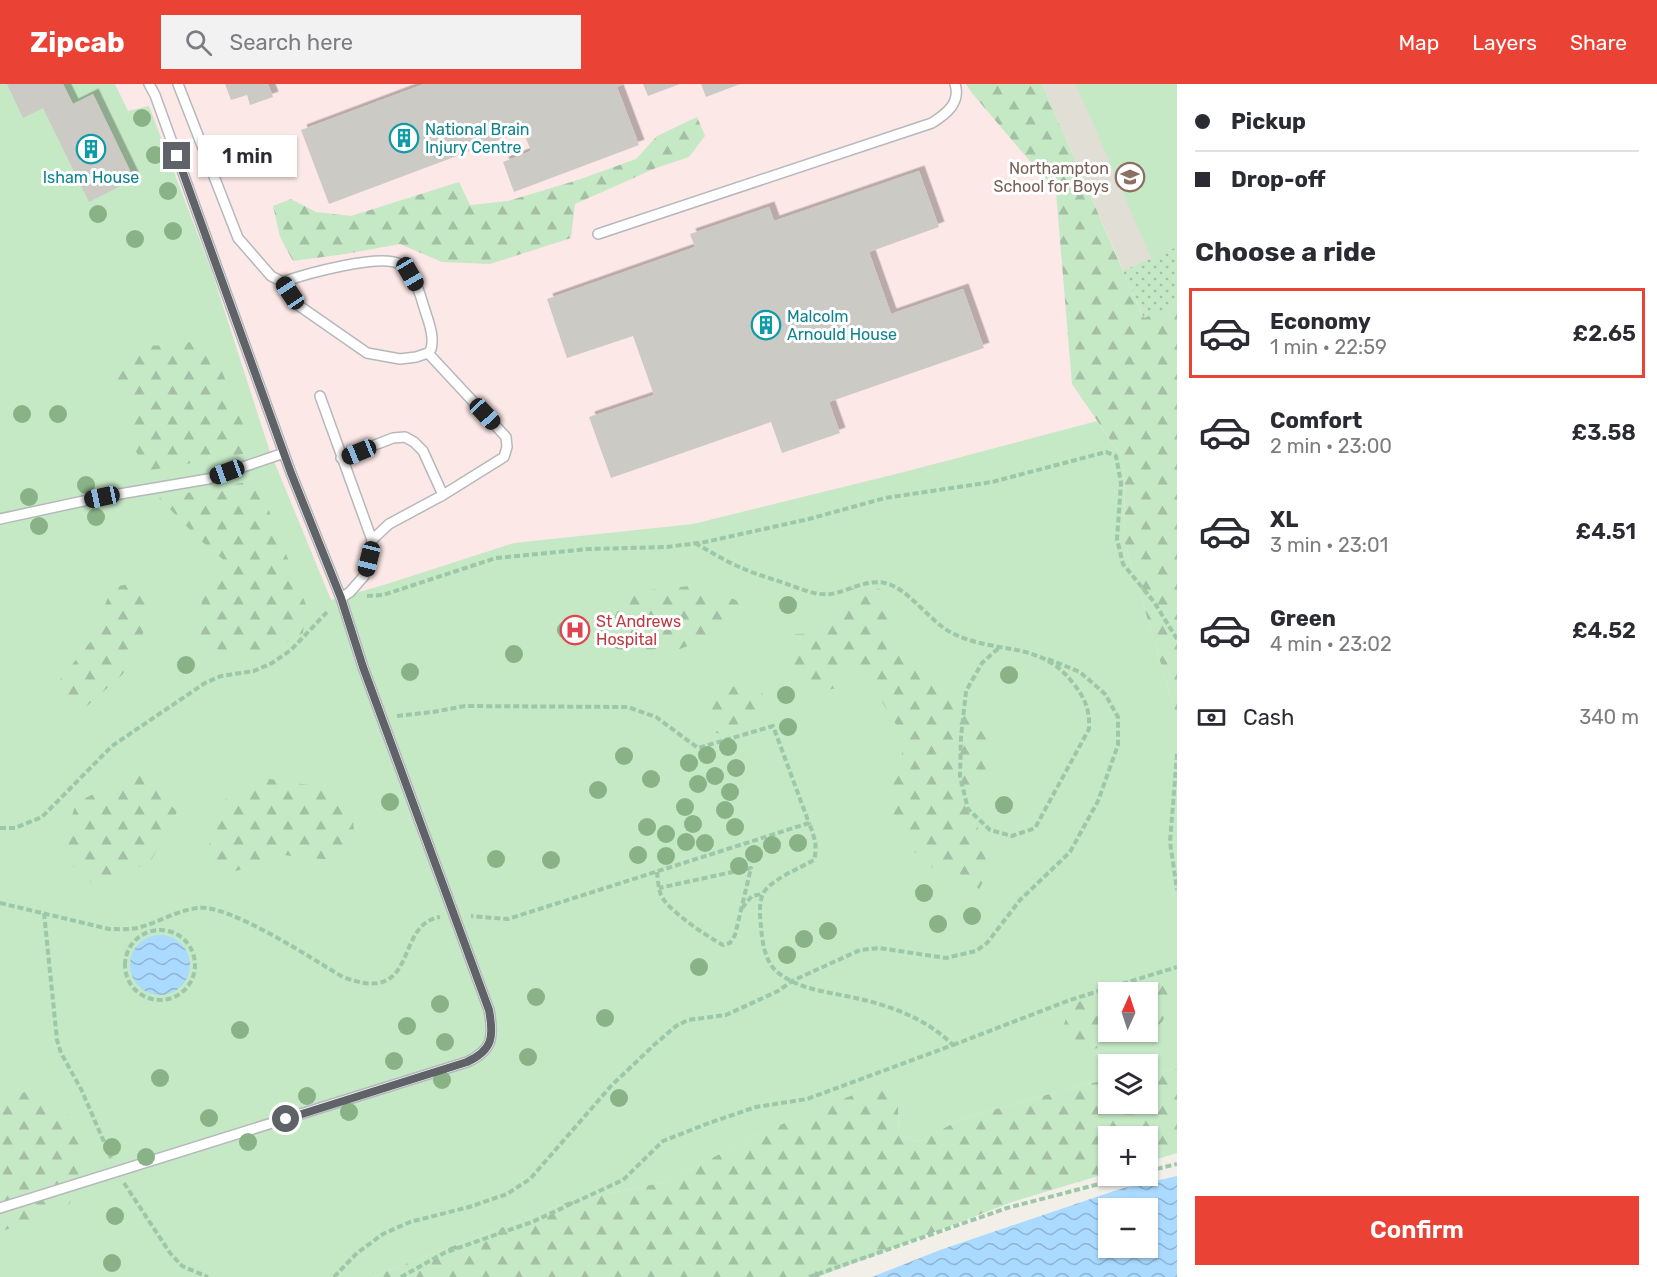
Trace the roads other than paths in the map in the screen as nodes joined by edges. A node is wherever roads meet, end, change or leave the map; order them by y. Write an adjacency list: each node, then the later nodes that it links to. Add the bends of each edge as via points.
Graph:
1 (149, 84): 8 (lane)
2 (178, 84): 5 (lane, via 238,238 271,276)
3 (955, 84): 4 (lane, via 954,103 949,112 932,123)
4 (598, 234)
5 (282, 282): 6 (lane, via 298,305 367,353 400,359); 6 (lane, via 379,260 398,263 418,288 432,339)
6 (428, 353): 10 (lane, via 506,437 504,457)
7 (320, 396): 9 (lane)
8 (284, 453): 11 (lane, via 208,479); 13 (lane)
9 (341, 458): 10 (lane, via 405,437 423,451); 12 (lane)
10 (443, 495): 12 (lane, via 389,524)
11 (0, 519)
12 (372, 540): 13 (lane, via 364,576)
13 (341, 598): 14 (lane, via 489,1010 492,1025 488,1047 467,1062)
14 (0, 1208)

